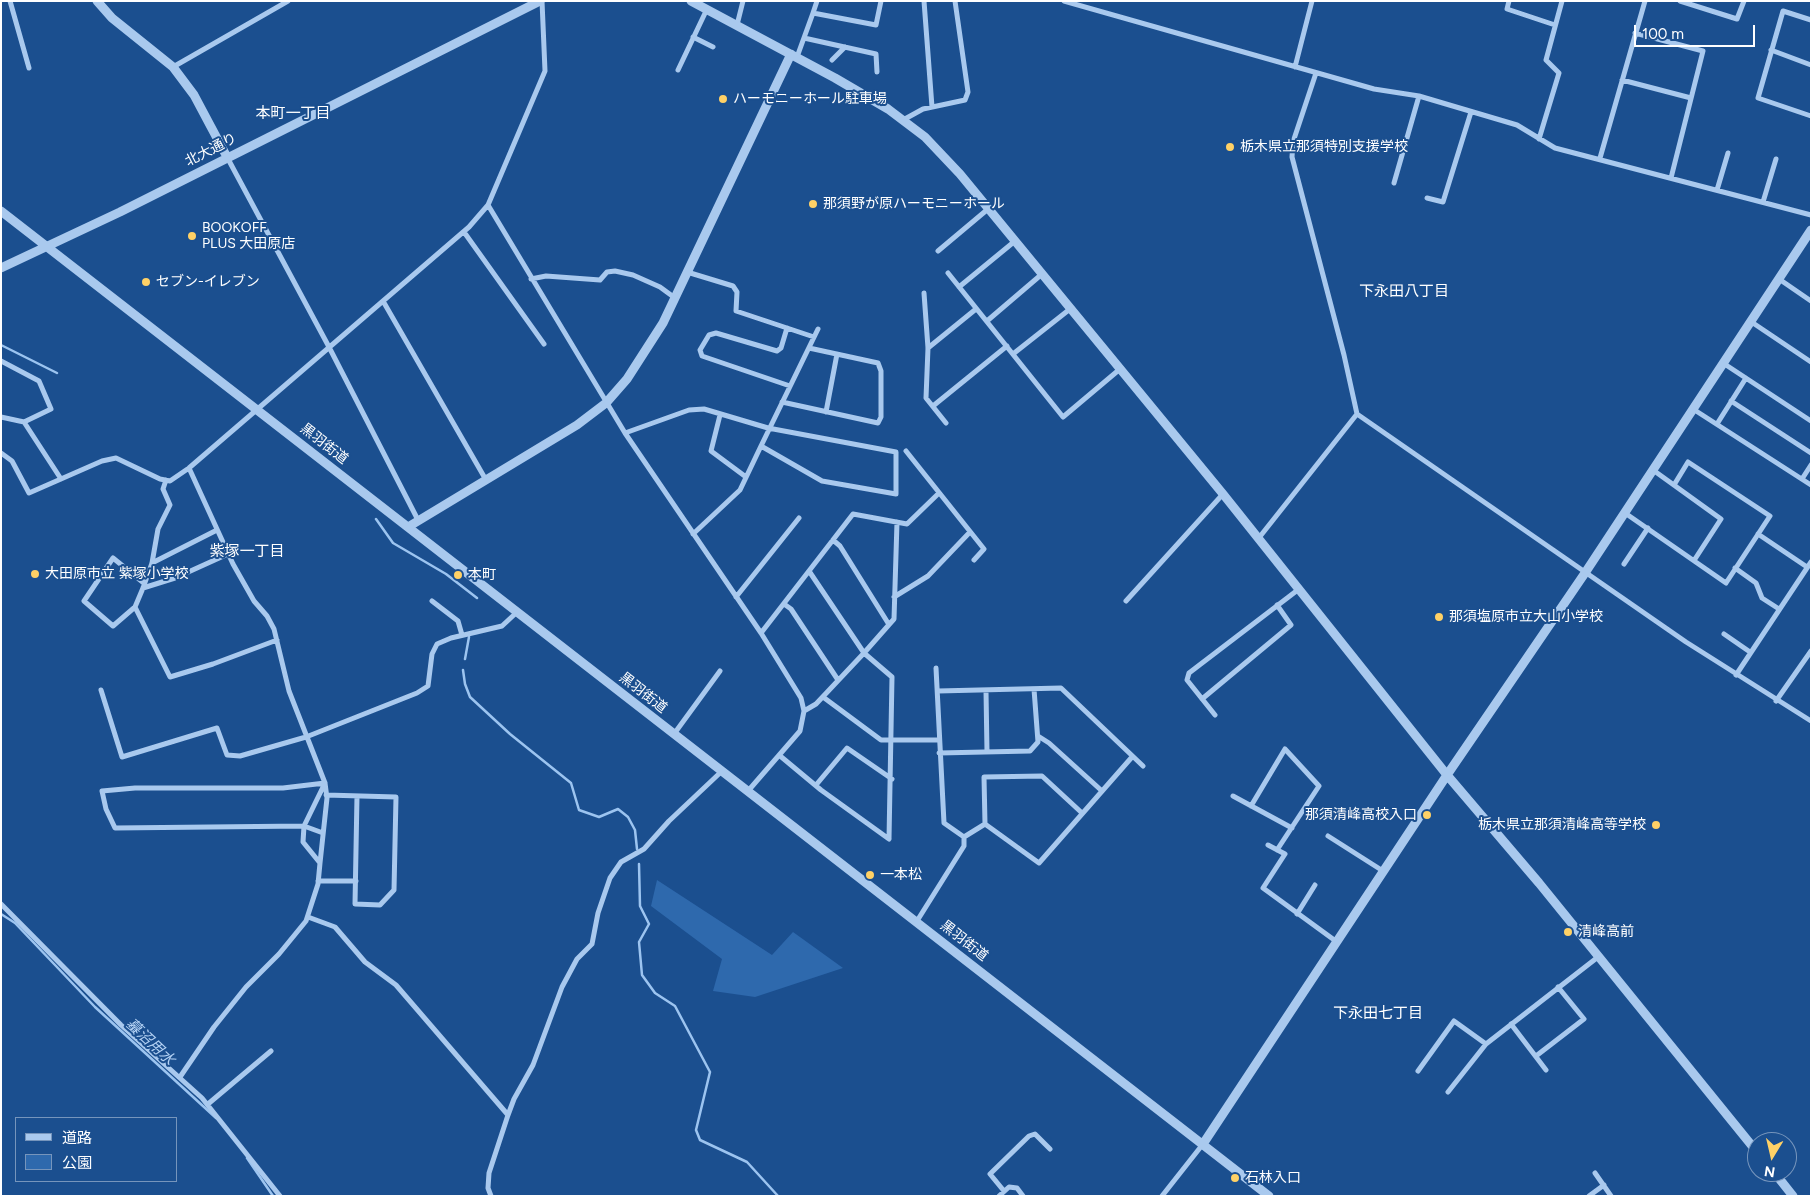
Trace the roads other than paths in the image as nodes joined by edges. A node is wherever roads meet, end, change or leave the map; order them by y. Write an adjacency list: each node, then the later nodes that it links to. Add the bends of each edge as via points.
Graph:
1 (10, 1): 33 (street)
2 (97, 1): 32 (street, via 112,18)
3 (288, 1): 32 (street)
4 (541, 1): 47 (street, 北大通り); 55 (street, via 545,71)
5 (691, 1): 18 (street)
6 (743, 1): 21 (street)
7 (817, 1): 19 (street)
8 (881, 1): 19 (street, via 876,25)
9 (924, 1): 41 (street)
10 (955, 1): 41 (street, via 968,92 965,100)
11 (1064, 1): 34 (street)
12 (1312, 1): 34 (street)
13 (1509, 1): 22 (street, via 1507,9)
14 (1562, 1): 22 (street)
15 (1645, 1): 23 (street)
16 (1680, 1): 17 (street, via 1737,19)
17 (1744, 1)
18 (707, 9): 21 (street); 24 (street)
19 (813, 13): 25 (street)
20 (1811, 20): 28 (street, via 1783,11)
21 (737, 25): 29 (street)
22 (1555, 26): 45 (street, via 1546,60 1559,73)
23 (1635, 33): 38 (street); 40 (street, via 1703,51)
24 (693, 37): 26 (street); 35 (street)
25 (804, 38): 27 (street); 29 (street)
26 (714, 47)
27 (845, 47): 30 (street); 36 (street, via 876,54)
28 (1771, 50): 31 (street); 43 (street, via 1758,98)
29 (794, 56): 44 (street); 66 (street)
30 (832, 60)
31 (1811, 65)
32 (173, 67): 47 (street, via 194,95)
33 (29, 68)
34 (1294, 68): 37 (street)
35 (678, 70)
36 (877, 72)
37 (1316, 73): 39 (street, via 1374,89); 103 (street, via 1293,142 1292,157)
38 (1622, 80): 40 (street); 48 (street)
39 (1419, 96): 42 (street); 51 (street)
40 (1691, 98): 50 (street)
41 (932, 107): 44 (street)
42 (1470, 112): 45 (street, via 1516,125); 53 (street, via 1443,202)
43 (1811, 116)
44 (903, 120): 56 (street, via 925,137)
45 (1539, 139): 48 (street, via 1555,148)
46 (1728, 153): 52 (street)
47 (227, 157): 63 (street, 北大通り); 85 (street)
48 (1600, 158): 50 (street)
49 (1776, 159): 54 (street)
50 (1672, 178): 52 (street)
51 (1394, 183)
52 (1717, 190): 54 (street)
53 (1427, 198)
54 (1763, 202): 58 (street)
55 (488, 206): 60 (street); 69 (street)
56 (988, 209): 61 (street); 64 (street)
57 (1, 212): 63 (street, 黒羽街道)
58 (1811, 215)
59 (1811, 230): 62 (street)
60 (464, 232): 74 (street); 83 (street)
61 (1015, 241): 68 (street); 71 (street)
62 (1808, 242): 70 (street)
63 (46, 247): 65 (street, 北大通り); 101 (street, 黒羽街道)
64 (938, 251)
65 (1, 268)
66 (687, 272): 73 (street); 80 (street, via 733,286 737,292 736,311)
67 (948, 273): 71 (street)
68 (1042, 274): 77 (street); 79 (street)
69 (531, 279): 73 (street, via 555,276 600,280 607,272 615,271 660,287); 98 (street)
70 (1779, 279): 75 (street); 78 (street)
71 (960, 288): 76 (street)
72 (924, 293): 87 (street)
73 (675, 299): 98 (street, via 639,364)
74 (383, 301): 85 (street); 123 (street)
75 (1811, 302)
76 (976, 309): 79 (street); 87 (street)
77 (1070, 309): 89 (street); 93 (street)
78 (1750, 321): 91 (street); 92 (street)
79 (987, 322): 84 (street)
80 (787, 328): 82 (street); 95 (street, via 777,351 716,333 708,334 700,350 702,356)
81 (818, 329): 82 (street)
82 (814, 337): 86 (street)
83 (544, 344)
84 (1007, 346): 89 (street); 99 (street)
85 (329, 348): 101 (street); 130 (street)
86 (810, 348): 88 (street); 95 (street)
87 (928, 348): 99 (street, via 926,398)
88 (837, 354): 102 (street); 102 (street, via 878,363 881,371 881,417 878,423)
89 (1013, 354): 93 (street, via 1063,417)
90 (1, 361): 107 (street, via 39,381 52,409)
91 (1811, 362)
92 (1723, 363): 94 (street); 100 (street)
93 (1120, 369): 127 (street)
94 (1746, 378): 97 (street); 106 (street)
95 (790, 386): 96 (street)
96 (782, 402): 102 (street); 110 (street)
97 (1731, 402): 109 (street); 115 (street)
98 (606, 403): 111 (street); 123 (street, via 577,426)
99 (932, 406): 108 (street)
100 (1693, 408): 109 (street); 118 (street)
101 (257, 410): 117 (street); 132 (street, 黒羽街道)
102 (826, 412)
103 (1357, 414): 138 (street); 148 (street)
104 (720, 415): 110 (street); 111 (street, via 704,409 689,410); 119 (street, via 712,451)
105 (1, 417): 107 (street)
106 (1811, 421)
107 (24, 422): 120 (street)
108 (946, 423)
109 (1717, 424): 121 (street)
110 (768, 428): 112 (street); 112 (street, via 896,452 896,494 822,481)
111 (625, 433): 136 (street)
112 (761, 446): 119 (street)
113 (906, 450): 126 (street)
114 (1, 453): 120 (street, via 12,460 29,493)
115 (1811, 453)
116 (1811, 465): 121 (street)
117 (189, 468): 122 (street, via 170,481); 134 (street)
118 (1652, 470): 124 (street); 128 (street)
119 (746, 477): 136 (street, via 740,490)
120 (61, 479): 122 (street, via 116,458)
121 (1802, 479): 125 (street)
122 (166, 480): 143 (street, via 163,489 170,505 158,529)
123 (486, 481): 130 (street)
124 (1674, 485): 137 (street, via 1688,462 1770,516); 141 (street, via 1721,520)
125 (1811, 485)
126 (939, 493): 131 (street, via 907,524); 135 (street)
127 (1223, 494): 138 (street); 154 (street)
128 (1625, 513): 133 (street); 148 (street)
129 (799, 518): 151 (street)
130 (418, 520): 132 (street)
131 (897, 522): 139 (street, via 853,514); 152 (street)
132 (408, 526): 159 (street, 黒羽街道)
133 (1648, 528): 141 (street); 144 (street)
134 (217, 530): 140 (street); 143 (street)
135 (970, 532): 142 (street, via 984,549); 152 (street, via 928,576)
136 (693, 534): 151 (street)
137 (1758, 534): 145 (street); 146 (street)
138 (1258, 539): 150 (street)
139 (833, 540): 147 (street); 160 (street, via 840,546)
140 (228, 554): 149 (street, via 176,578); 164 (street, via 254,602 267,616)
141 (1694, 559): 146 (street, via 1726,582)
142 (974, 560)
143 (152, 563): 149 (street)
144 (1624, 564)
145 (1809, 564): 158 (street)
146 (1735, 568): 158 (street, via 1756,583 1762,598)
147 (809, 571): 155 (street); 167 (street)
148 (1586, 572): 170 (street); 193 (street)
149 (144, 586): 157 (street); 157 (street, via 113,558 84,602 113,626)
150 (1299, 589): 156 (street); 193 (street)
151 (736, 597): 161 (street)
152 (894, 597): 160 (street, via 894,619)
153 (432, 601): 163 (street, via 458,621)
154 (1126, 601)
155 (784, 604): 161 (street); 171 (street, via 791,609)
156 (1277, 606): 177 (street, via 1291,625); 177 (street, via 1189,674 1187,680)
157 (135, 607): 164 (street, via 170,677)
158 (1778, 609): 166 (street)
159 (516, 613): 163 (street, via 502,626); 182 (street, 黒羽街道)
160 (888, 623): 167 (street)
161 (761, 633): 179 (street, via 801,698)
162 (1724, 634): 166 (street)
163 (462, 635): 184 (street, via 437,644 432,654 428,686)
164 (277, 640): 184 (street, via 288,691)
165 (1811, 651): 178 (street)
166 (1750, 652): 170 (street)
167 (864, 653): 171 (street); 186 (street, via 892,677)
168 (936, 668): 174 (street)
169 (720, 671): 182 (street)
170 (1736, 675): 178 (street)
171 (838, 680): 176 (street)
172 (1034, 689): 175 (street); 183 (street); 190 (street, via 1062,688)
173 (101, 690): 184 (street, via 122,757 217,728 227,755 240,756)
174 (938, 691): 175 (street); 185 (street)
175 (986, 691): 187 (street)
176 (823, 697): 179 (street); 186 (street, via 881,740)
177 (1202, 699): 180 (street)
178 (1776, 701): 181 (street)
179 (804, 710): 189 (street, via 800,731)
180 (1215, 715)
181 (1811, 721)
182 (674, 734): 192 (street, 黒羽街道)
183 (1038, 736): 187 (street, via 1038,742 1030,751); 198 (street)
184 (306, 737): 195 (street)
185 (939, 740): 186 (street); 188 (street)
186 (892, 742): 194 (street)
187 (987, 752): 188 (street)
188 (939, 753): 209 (street, via 944,823)
189 (779, 755): 196 (street); 197 (street)
190 (1132, 756): 191 (street); 198 (street)
191 (1143, 766)
192 (722, 771): 197 (street, 黒羽街道); 233 (street, via 668,821 644,849 621,862 610,878 592,944 577,958 562,987 533,1065)
193 (1447, 775): 213 (street); 222 (street)
194 (892, 780): 196 (street, via 847,748); 196 (street, via 889,839)
195 (325, 784): 199 (street); 205 (street); 205 (street, via 284,788 102,791 115,828)
196 (816, 785)
197 (748, 791): 220 (street, 黒羽街道)
198 (1102, 791): 203 (street)
199 (326, 795): 200 (street); 207 (street)
200 (357, 796): 215 (street); 215 (street, via 396,797 394,890 380,905 355,904)
201 (1233, 796): 202 (street)
202 (1252, 806): 206 (street); 206 (street, via 1285,749 1319,786)
203 (1082, 813): 204 (street, via 1039,863); 204 (street, via 1042,776 984,777)
204 (985, 824): 209 (street)
205 (304, 826): 207 (street); 212 (street, via 303,842)
206 (1292, 828): 211 (street)
207 (323, 833): 212 (street)
208 (1328, 836): 213 (street)
209 (964, 837): 220 (street, via 964,846)
210 (1268, 845): 211 (street)
211 (1277, 850): 218 (street, via 1285,854 1263,888)
212 (320, 863): 214 (street)
213 (1384, 871): 221 (street)
214 (318, 881): 215 (street); 219 (street)
215 (356, 881)
216 (1316, 885): 218 (street)
217 (1, 904): 230 (street, via 121,1025)
218 (1298, 914): 221 (street)
219 (308, 918): 230 (street, via 246,987); 233 (street, via 335,927 365,962 396,985)
220 (917, 921): 235 (street, 黒羽街道)
221 (1336, 942): 235 (street)
222 (1598, 957): 223 (street); 234 (street)
223 (1558, 986): 224 (street); 227 (street, via 1584,1019)
224 (1511, 1024): 225 (street); 227 (street)
225 (1486, 1044): 229 (street, via 1454,1021); 231 (street)
226 (271, 1052): 232 (street)
227 (1536, 1056): 228 (street)
228 (1546, 1070)
229 (1418, 1071)
230 (180, 1077): 232 (street)
231 (1448, 1092)
232 (208, 1104): 241 (street)
233 (508, 1115): 242 (street, via 489,1173)
234 (1747, 1140)
235 (1203, 1144): 244 (street); 245 (street, 黒羽街道)
236 (1050, 1149): 240 (street, via 1035,1134 1029,1136 990,1174)
237 (1595, 1173): 239 (street)
238 (1782, 1182): 248 (street)
239 (1604, 1185): 246 (street); 247 (street)
240 (1001, 1194): 243 (street, via 1014,1187)
241 (280, 1196)
242 (491, 1196)
243 (1023, 1196)
244 (1162, 1196)
245 (1269, 1196)
246 (1589, 1196)
247 (1611, 1196)
248 (1793, 1196)

